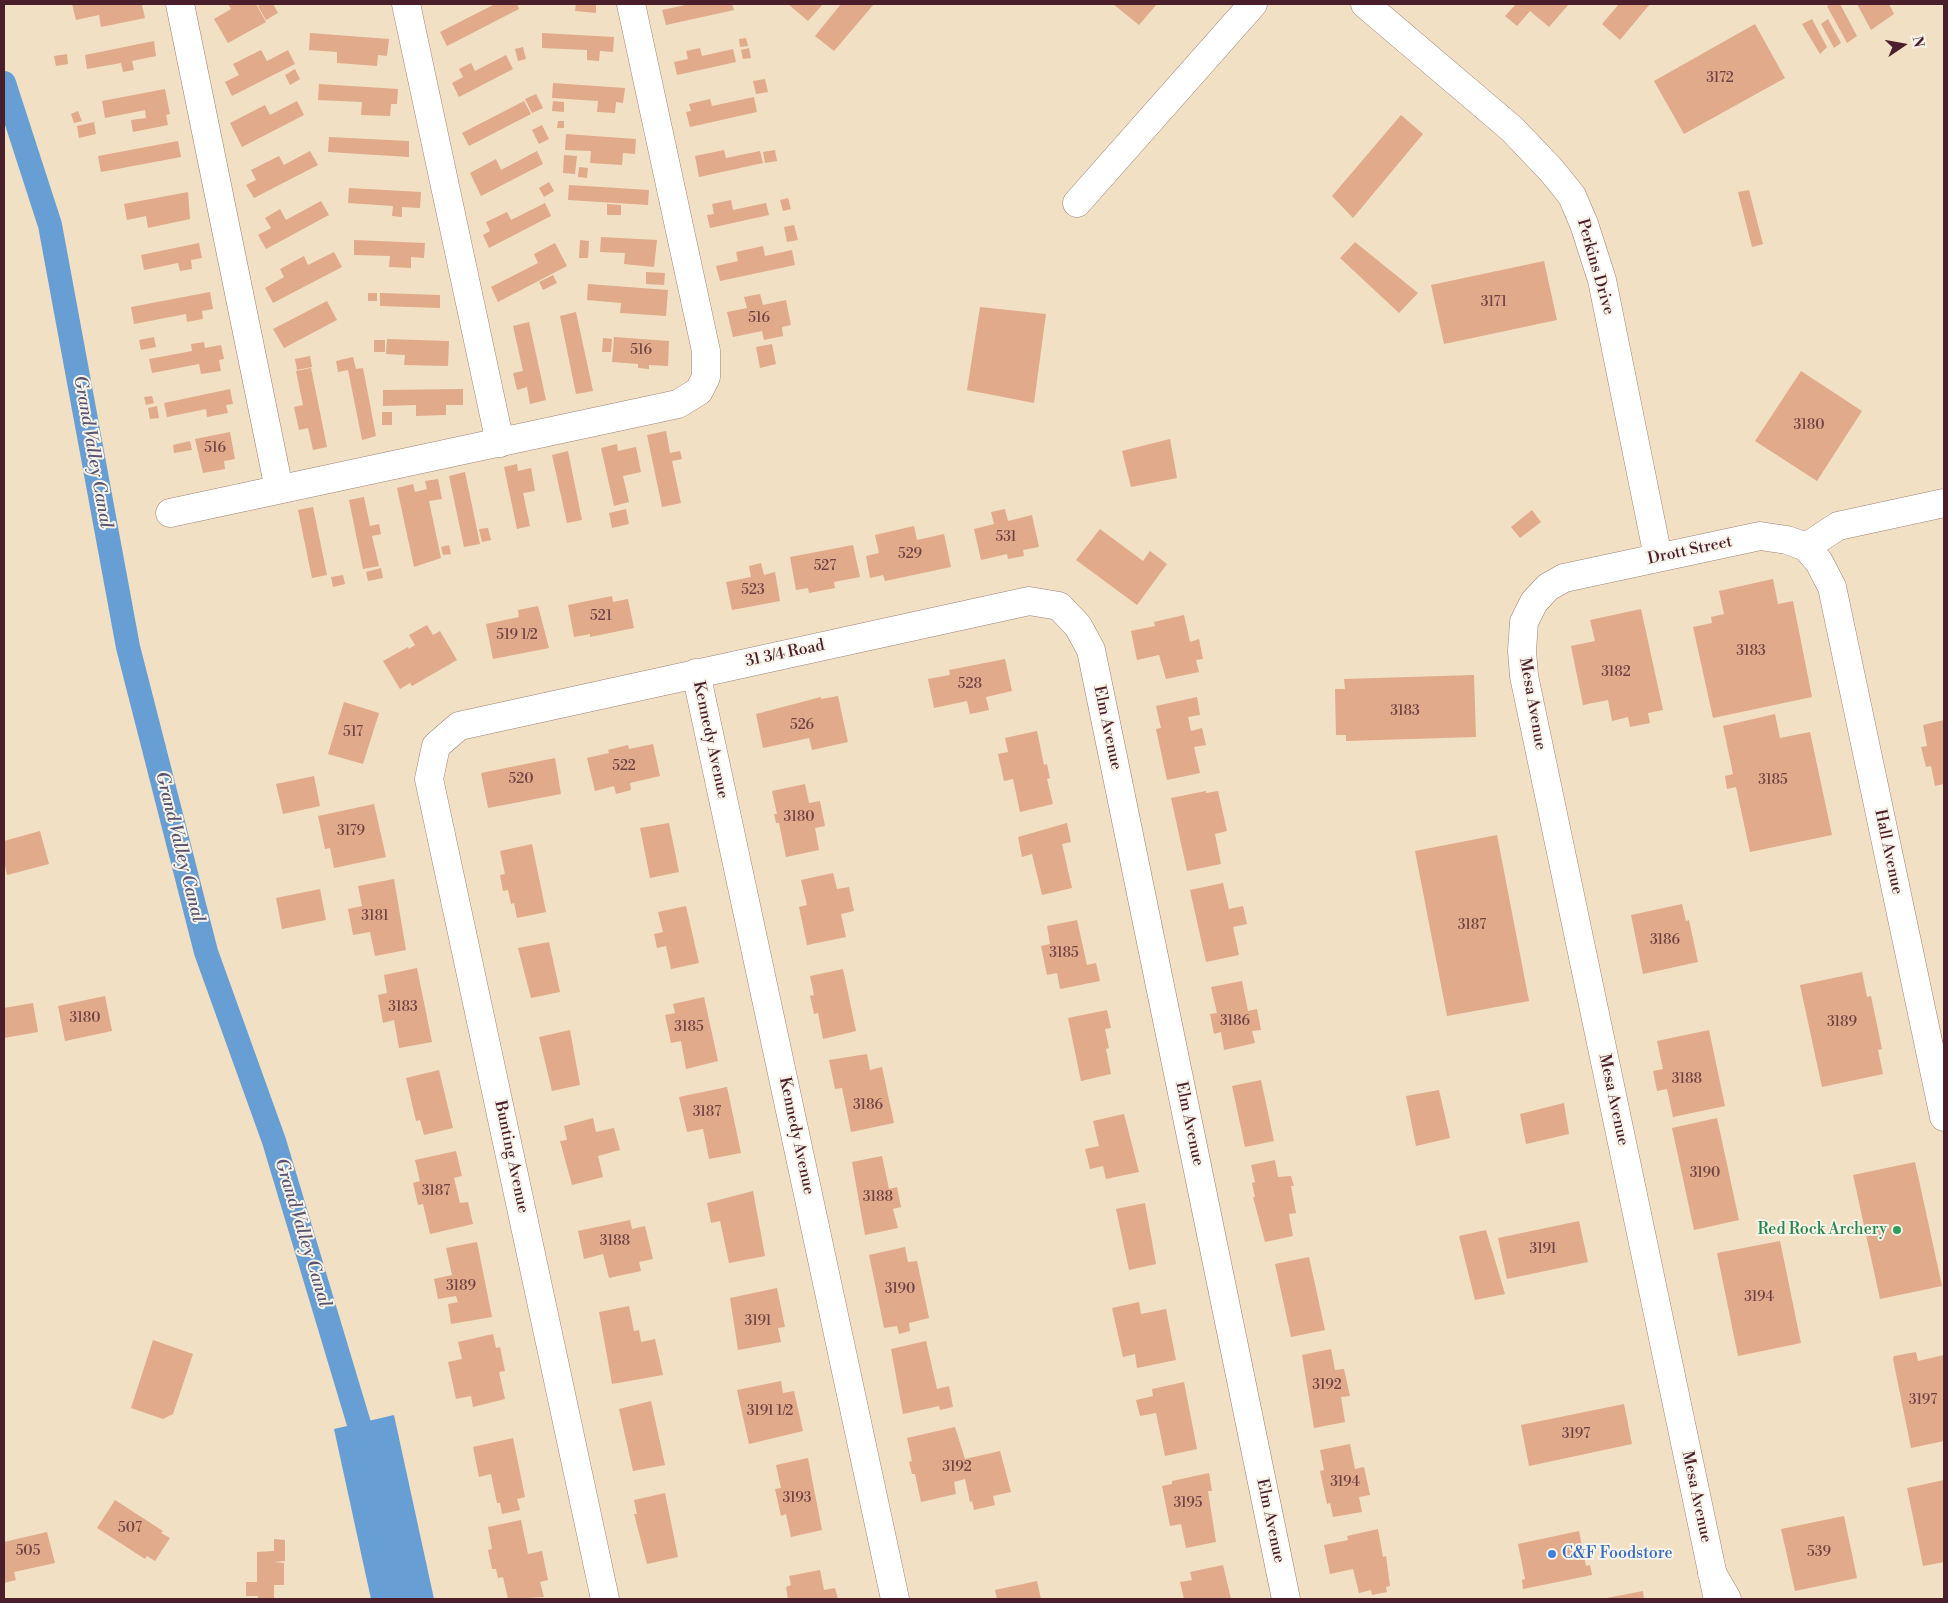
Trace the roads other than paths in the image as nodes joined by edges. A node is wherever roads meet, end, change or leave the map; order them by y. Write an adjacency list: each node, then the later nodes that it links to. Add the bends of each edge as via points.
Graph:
1 (180, 4): 8 (street)
2 (406, 4): 7 (street)
3 (631, 4): 7 (street, via 706,351 706,377 693,397 678,404)
4 (1253, 4): 6 (street)
5 (1365, 4): 12 (street, Perkins Drive, via 1512,129 1572,196 1602,280)
6 (1077, 203)
7 (500, 443): 8 (street)
8 (280, 489): 10 (street)
9 (1944, 503): 11 (street, via 1838,526)
10 (170, 513)
11 (1806, 547): 12 (street, Drott Street, via 1760,536); 17 (street, Hall Avenue, via 1819,562 1832,587)
12 (1658, 557): 13 (street, Drott Street, via 1564,578 1548,587)
13 (1534, 602): 18 (street, Mesa Avenue, via 1524,622 1524,676)
14 (1091, 650): 15 (street, 31 3/4 Road, via 1078,626 1059,606 1029,601); 21 (street, Elm Avenue)
15 (696, 673): 16 (street, 31 3/4 Road); 20 (street, Kennedy Avenue)
16 (459, 726): 19 (street, Bunting Avenue, via 436,746 429,778)
17 (1944, 1117)
18 (1712, 1572): 22 (street); 23 (street, Mesa Avenue); 24 (street)
19 (605, 1599)
20 (895, 1599)
21 (1286, 1599)
22 (1711, 1599)
23 (1718, 1599)
24 (1727, 1599)

